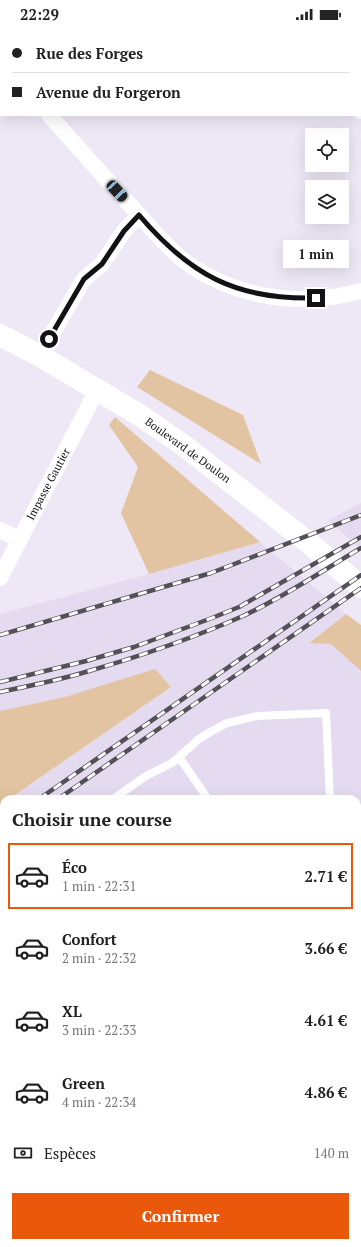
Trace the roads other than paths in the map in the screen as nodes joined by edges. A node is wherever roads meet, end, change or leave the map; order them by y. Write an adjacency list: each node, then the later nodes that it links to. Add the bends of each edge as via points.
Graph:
1 (49, 116): 2 (street)
2 (139, 215): 3 (street, via 186,262 208,276 248,292 300,298 331,297); 5 (street, via 124,231 102,264 84,279)
3 (361, 291)
4 (0, 335): 5 (main road, Boulevard de Doulon)
5 (42, 356): 6 (main road, Boulevard de Doulon)
6 (97, 390): 8 (street, Impasse Gautier); 10 (main road, Boulevard de Doulon, via 165,433 278,518)
7 (0, 530): 8 (street)
8 (19, 539): 9 (street, Impasse Gautier)
9 (0, 578)
10 (361, 587)
11 (179, 757): 12 (lane); 13 (lane); 14 (lane, via 212,730 234,721 257,716 326,712)
12 (119, 795)
13 (205, 795)
14 (330, 795)

